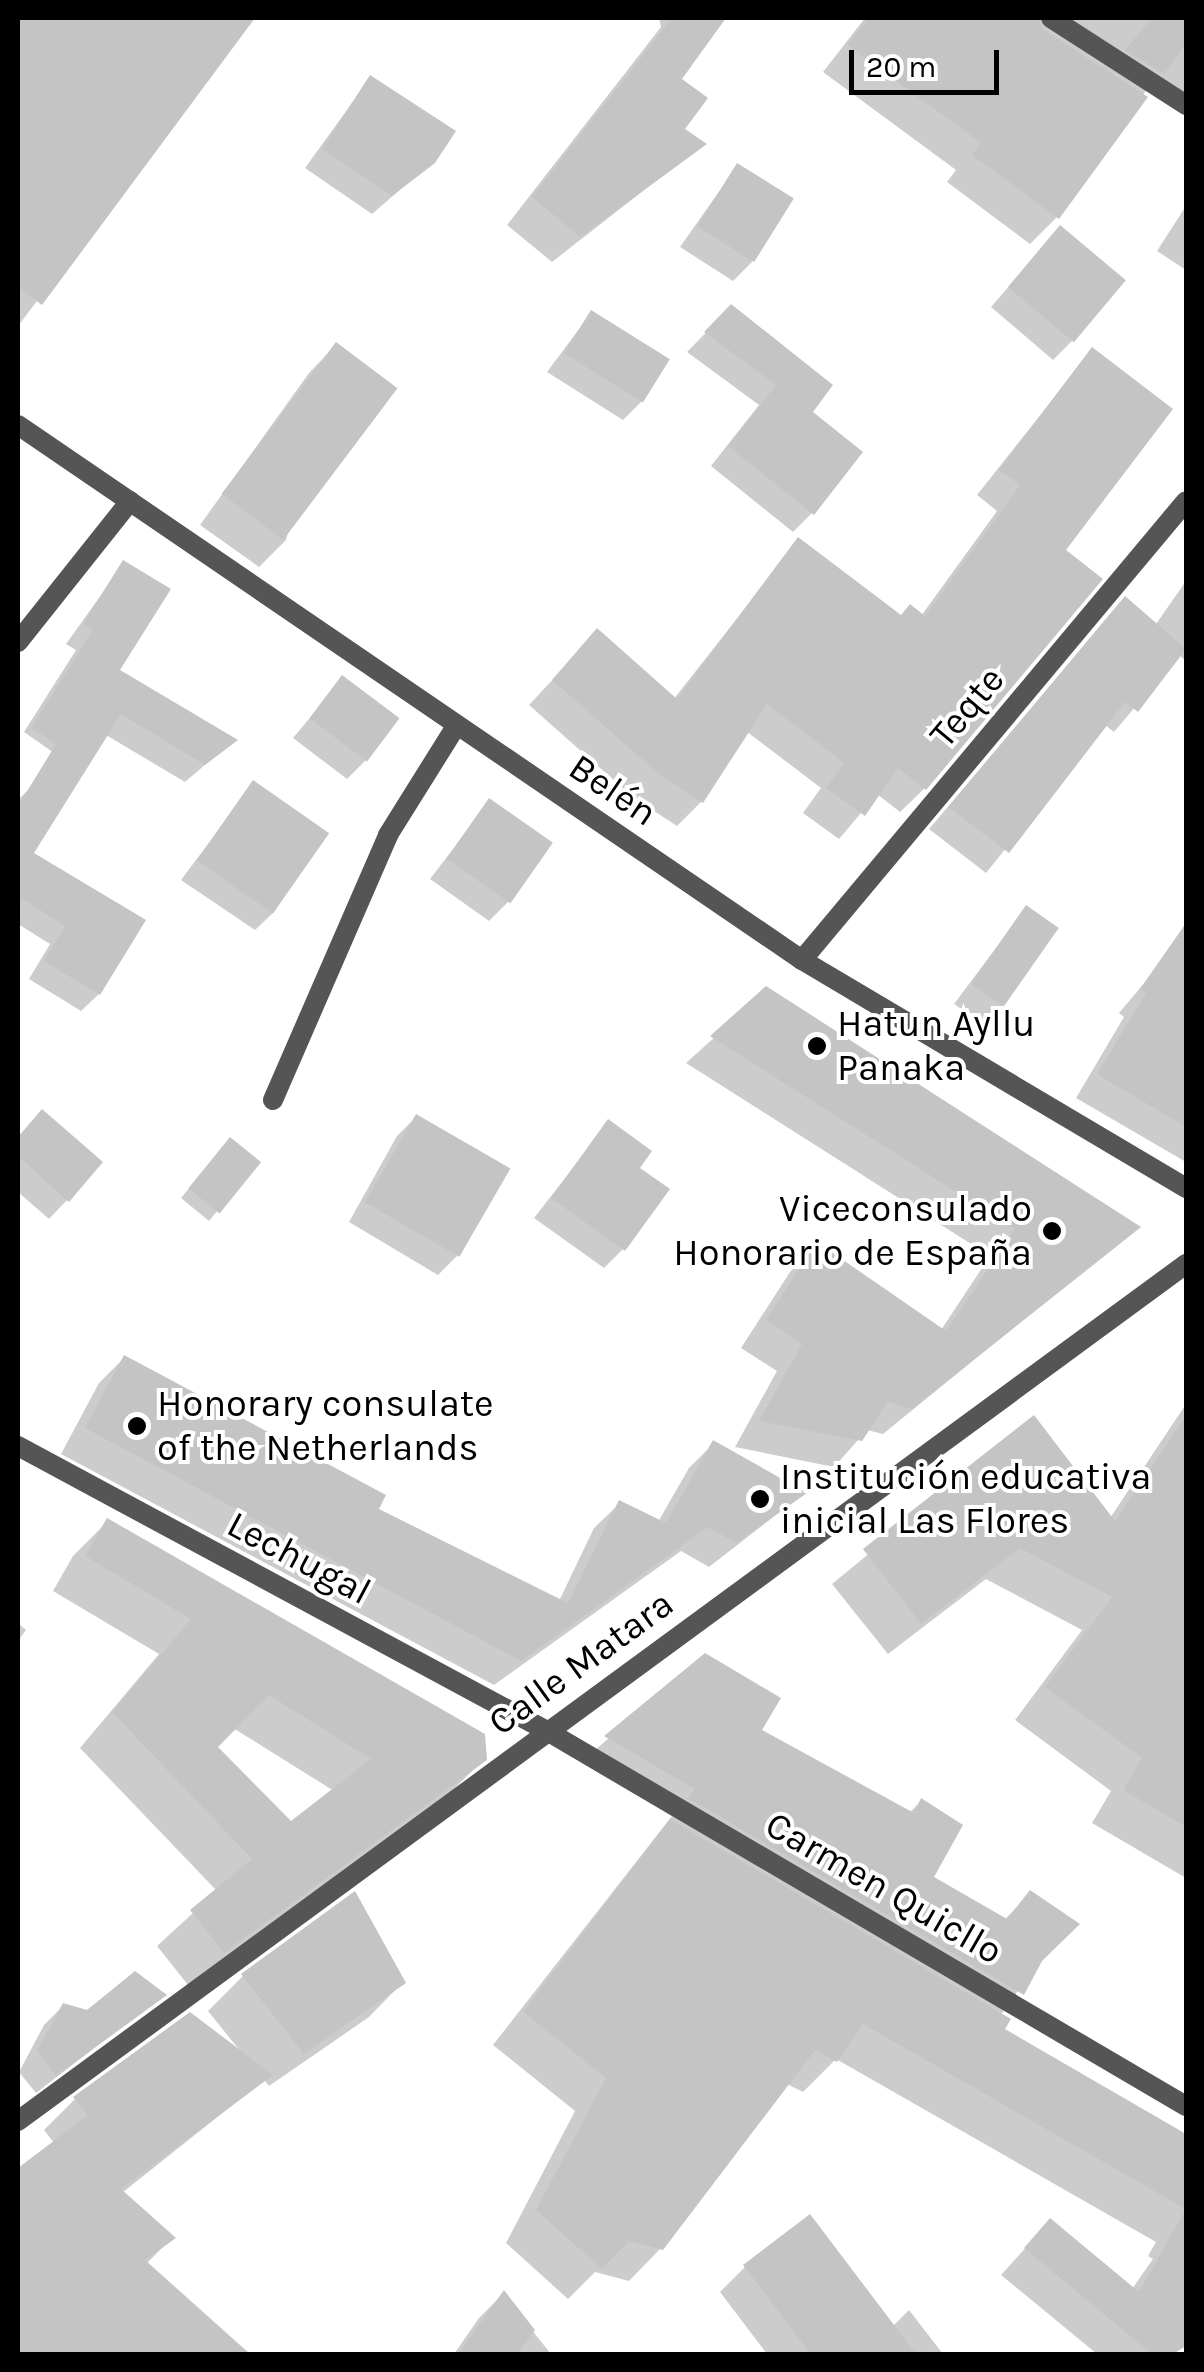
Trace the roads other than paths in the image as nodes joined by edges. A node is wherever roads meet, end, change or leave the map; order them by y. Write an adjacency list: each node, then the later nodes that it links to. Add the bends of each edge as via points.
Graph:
1 (1051, 18): 2 (street)
2 (1186, 104)
3 (18, 425): 4 (street, Belén)
4 (130, 501): 6 (street); 7 (street, Belén)
5 (1186, 501): 8 (street, Teqte)
6 (18, 642)
7 (456, 726): 8 (street, Belén); 9 (street, via 388,834)
8 (802, 960): 10 (street, Belén)
9 (274, 1100)
10 (1186, 1188)
11 (1186, 1264): 13 (street, Calle Matara)
12 (18, 1446): 13 (street, Lechugal)
13 (546, 1731): 14 (street, Carmen Quicllo); 15 (street, Calle Matara)
14 (1186, 2106)
15 (18, 2121)

